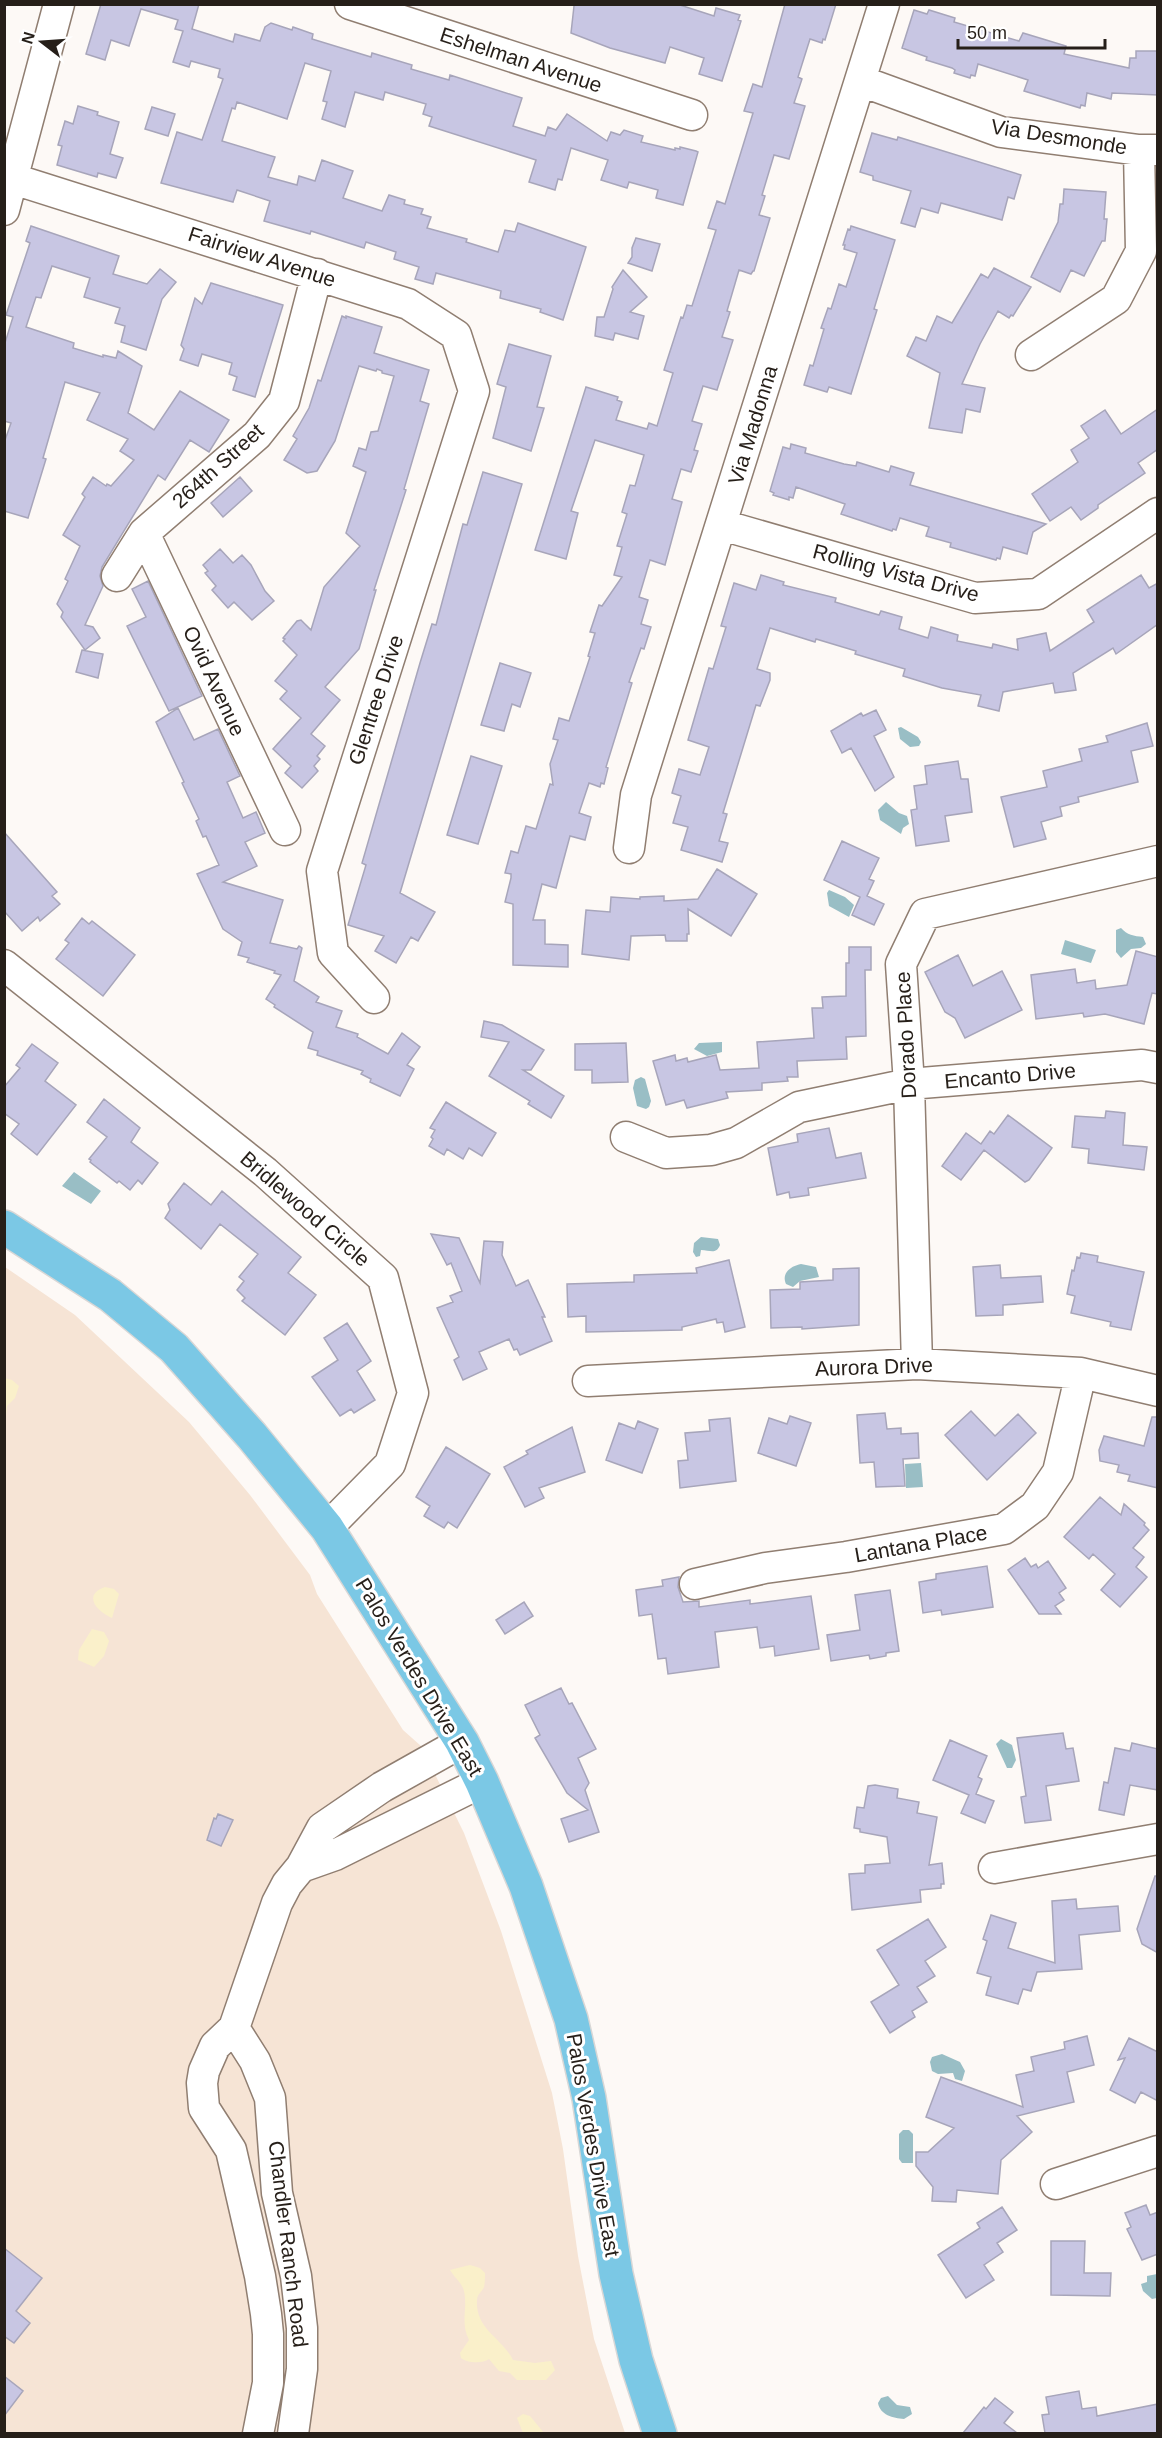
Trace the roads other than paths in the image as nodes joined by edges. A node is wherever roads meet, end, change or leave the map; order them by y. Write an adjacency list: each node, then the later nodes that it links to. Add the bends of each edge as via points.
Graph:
1 (59, 4): 7 (street)
2 (350, 4): 5 (street, Eshelman Avenue)
3 (884, 4): 4 (street, Via Madonna)
4 (861, 81): 6 (street, Via Desmonde, via 1001,132); 13 (street, Via Madonna)
5 (692, 115)
6 (1148, 150): 10 (street, via 1141,251 1116,299)
7 (9, 177): 8 (street); 9 (street, Fairview Avenue)
8 (4, 210)
9 (317, 274): 11 (street, Fairview Avenue, via 408,304 456,335); 14 (street, 264th Street, via 284,400 257,435)
10 (1031, 355)
11 (474, 391): 20 (street, Glentree Drive, via 322,871 333,953)
12 (1158, 513): 13 (street, Rolling Vista Drive, via 1038,594 975,598)
13 (722, 525): 17 (street, Via Madonna, via 636,795)
14 (144, 533): 15 (street, 264th Street); 16 (street, Ovid Avenue)
15 (117, 576)
16 (285, 830)
17 (629, 848)
18 (1158, 861): 22 (street, Dorado Place, via 925,914 901,964)
19 (4, 965): 29 (street, Bridlewood Circle, via 265,1172 383,1278 413,1393 390,1464)
20 (374, 998)
21 (1158, 1068): 22 (street, Encanto Drive, via 1142,1065)
22 (909, 1084): 23 (street, Encanto Drive, via 799,1107 736,1143 711,1150 666,1153); 25 (street, Dorado Place)
23 (626, 1137)
24 (4, 1227): 29 (main road, Palos Verdes Drive East, via 110,1295 174,1348)
25 (918, 1364): 26 (street, Aurora Drive); 27 (street, Aurora Drive)
26 (1080, 1373): 28 (street, Aurora Drive); 30 (street, Lantana Place, via 1058,1472 1035,1506 1004,1529 765,1568)
27 (588, 1381)
28 (1158, 1391)
29 (327, 1528): 31 (main road, Palos Verdes Drive East)
30 (695, 1584)
31 (462, 1742): 32 (main road, Palos Verdes Drive East); 34 (street, Chandler Ranch Road, via 382,1787 322,1828)
32 (482, 1782): 34 (street, via 334,1856); 43 (main road, Palos Verdes Drive East, via 526,1886 571,2019 589,2098 616,2274 636,2360)
33 (1158, 1839): 35 (street)
34 (301, 1867): 36 (street, Chandler Ranch Road, via 277,1903)
35 (994, 1868)
36 (234, 2028): 37 (street, Chandler Ranch Road, via 255,2061 270,2098); 38 (street, Chandler Ranch Road, via 215,2046 202,2083 204,2108)
37 (274, 2143): 38 (street); 42 (street, Chandler Ranch Road, via 277,2193 296,2276 302,2328 302,2369)
38 (231, 2151): 41 (street, Chandler Ranch Road, via 260,2276 268,2334 268,2383)
39 (1158, 2151): 40 (street)
40 (1056, 2184)
41 (258, 2433)
42 (293, 2433)
43 (660, 2433)

